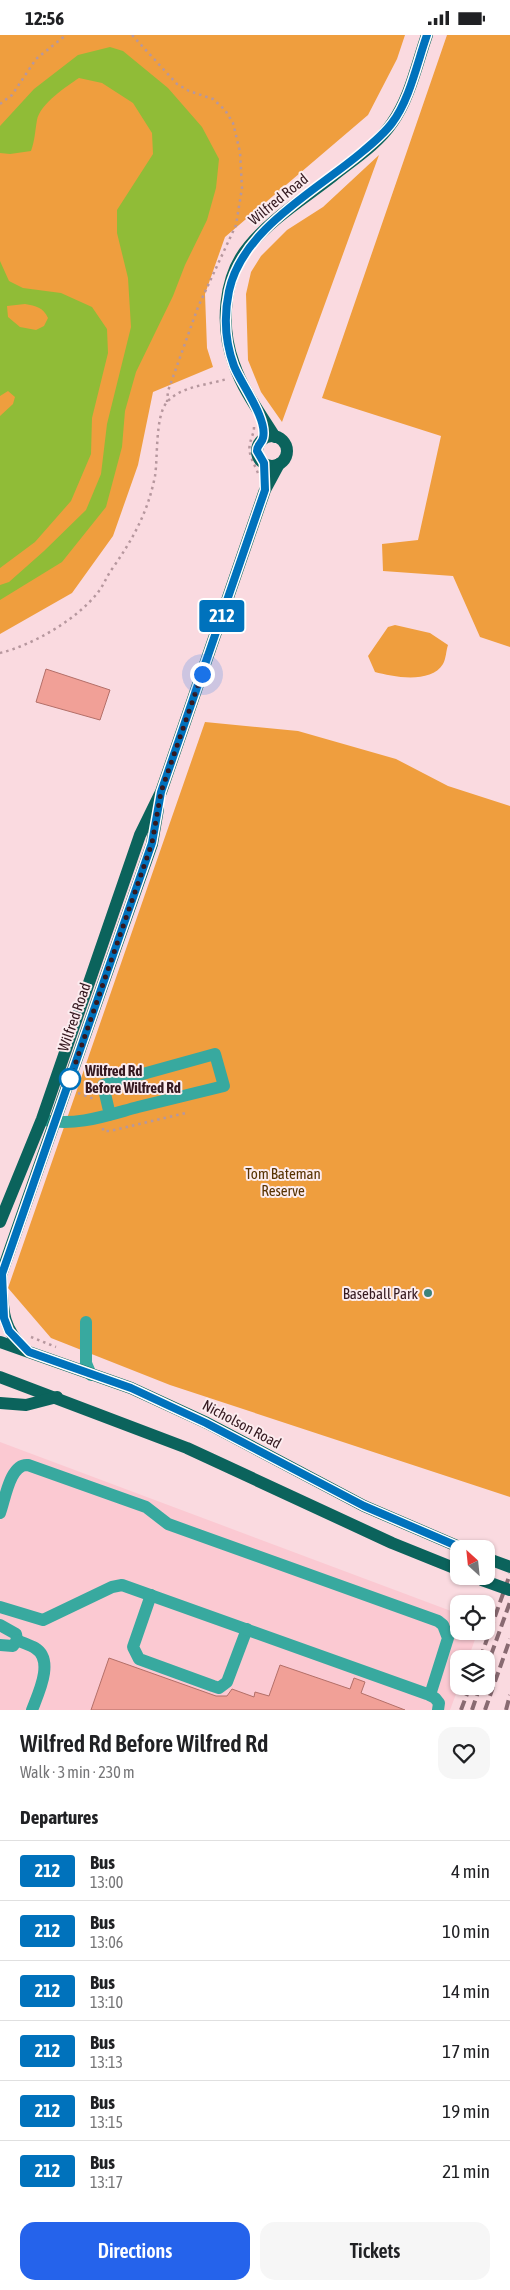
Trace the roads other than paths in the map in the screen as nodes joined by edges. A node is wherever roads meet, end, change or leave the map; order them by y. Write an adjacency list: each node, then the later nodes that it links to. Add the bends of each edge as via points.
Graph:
1 (427, 35): 2 (main road, Wilfred Road, via 404,100 392,123 358,156 268,226 239,260 226,303 226,336 233,364)
2 (269, 438): 3 (main road, via 257,451); 4 (main road, via 282,440 286,448 285,457)
3 (264, 463): 4 (main road); 5 (main road, Wilfred Road)
4 (278, 464): 5 (main road, Wilfred Road)
5 (262, 486): 7 (main road, Wilfred Road, via 161,792 140,835)
6 (106, 1120): 6 (lane, via 224,1086 215,1054 103,1085); 7 (lane)
7 (48, 1121): 8 (main road, Wilfred Road); 9 (main road, Wilfred Road)
8 (0, 1222)
9 (1, 1276): 12 (main road, via 4,1318 9,1331)
10 (86, 1322): 13 (lane, via 86,1363)
11 (0, 1342): 12 (main road, Nicholson Road)
12 (29, 1352): 13 (main road, Nicholson Road)
13 (91, 1375): 18 (main road, Nicholson Road, via 131,1388 206,1423 364,1506)
14 (0, 1377): 15 (main road)
15 (57, 1397): 16 (main road, via 26,1405); 20 (main road, via 187,1448)
16 (0, 1403)
17 (0, 1513): 30 (lane, via 14,1473 18,1467 28,1465 146,1507 168,1524 438,1621 448,1638)
18 (450, 1543)
19 (495, 1561): 21 (main road)
20 (450, 1566)
21 (510, 1567)
22 (495, 1584): 23 (main road, bridge)
23 (510, 1590)
24 (151, 1595): 25 (lane, via 122,1585 112,1587 42,1620); 27 (lane); 27 (lane, via 133,1647 135,1656 213,1686 219,1688 227,1682)
25 (0, 1607)
26 (0, 1625): 28 (lane, via 16,1634)
27 (247, 1629): 30 (lane)
28 (17, 1640): 29 (lane, via 13,1646); 31 (lane, via 37,1649 44,1665 42,1683)
29 (0, 1645)
30 (435, 1703)
31 (32, 1710)

